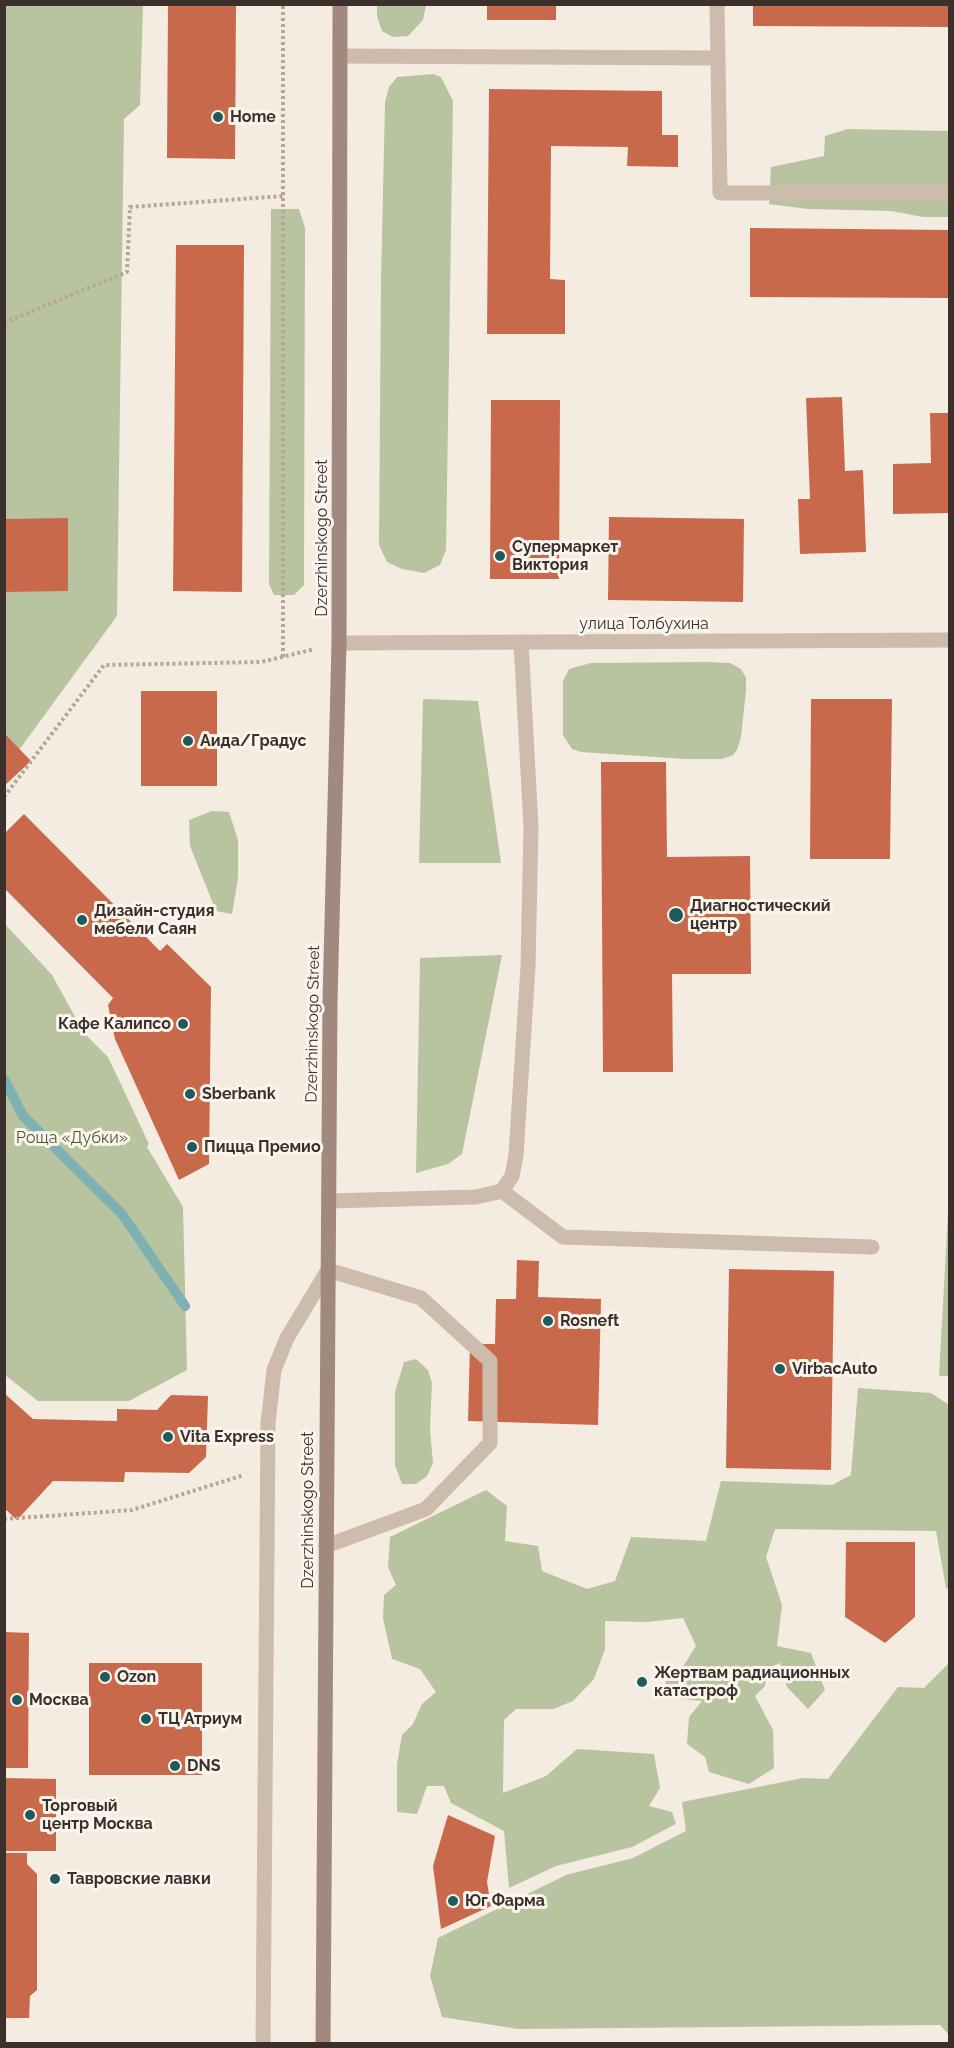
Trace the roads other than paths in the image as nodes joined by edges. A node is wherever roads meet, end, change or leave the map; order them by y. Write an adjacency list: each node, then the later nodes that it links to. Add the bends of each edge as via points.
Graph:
1 (340, 4): 3 (main road, Dzerzhinskogo Street)
2 (717, 4): 4 (street)
3 (340, 56): 4 (street); 8 (main road, Dzerzhinskogo Street)
4 (718, 58): 5 (street, via 720,194)
5 (950, 194)
6 (950, 640): 7 (street, улица Толбухина)
7 (521, 642): 8 (street, улица Толбухина); 9 (street, via 531,827 528,967 516,1155 512,1176)
8 (339, 644): 10 (main road, Dzerzhinskogo Street, via 330,1002)
9 (502, 1191): 10 (street, via 476,1197); 11 (street, via 563,1237)
10 (330, 1201): 12 (main road, Dzerzhinskogo Street)
11 (872, 1246)
12 (328, 1270): 13 (main road, Dzerzhinskogo Street); 13 (street, via 421,1299 490,1361 489,1443 426,1509); 14 (street, via 287,1338 274,1370 268,1423)
13 (326, 1546): 15 (main road, Dzerzhinskogo Street)
14 (263, 2043)
15 (323, 2043)

